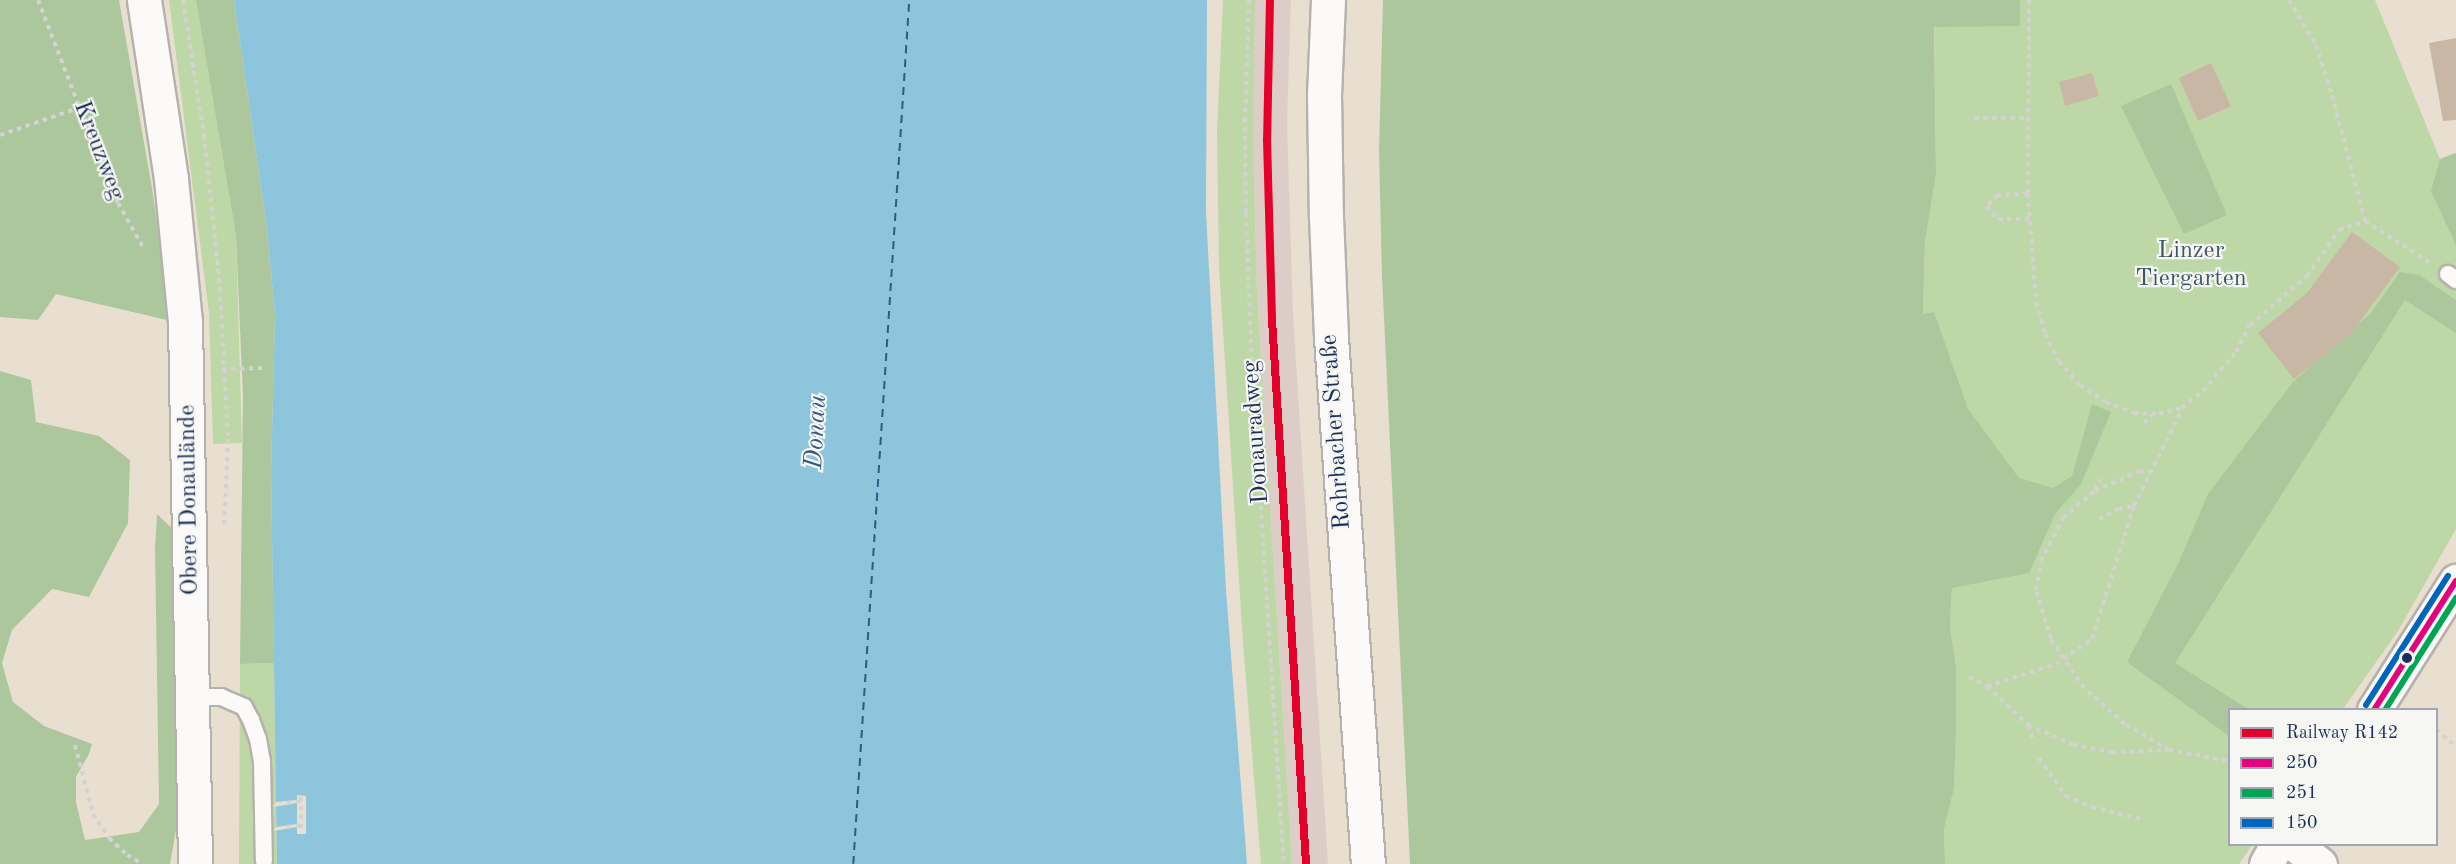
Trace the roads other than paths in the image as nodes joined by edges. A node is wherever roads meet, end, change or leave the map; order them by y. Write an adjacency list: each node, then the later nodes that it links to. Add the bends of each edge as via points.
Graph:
1 (144, 0): 4 (main road, Obere Donaulände, via 182,285)
2 (1328, 0): 10 (main road, Rohrbacher Straße, via 1324,106 1330,327)
3 (2456, 582): 5 (main road)
4 (194, 697): 8 (lane, via 221,697 244,707 250,720 262,761); 9 (main road, Obere Donaulände)
5 (2375, 708)
6 (2276, 846): 11 (main road)
7 (2297, 846): 12 (main road)
8 (264, 861)
9 (195, 864)
10 (1368, 864)
11 (2266, 864)
12 (2320, 864)

